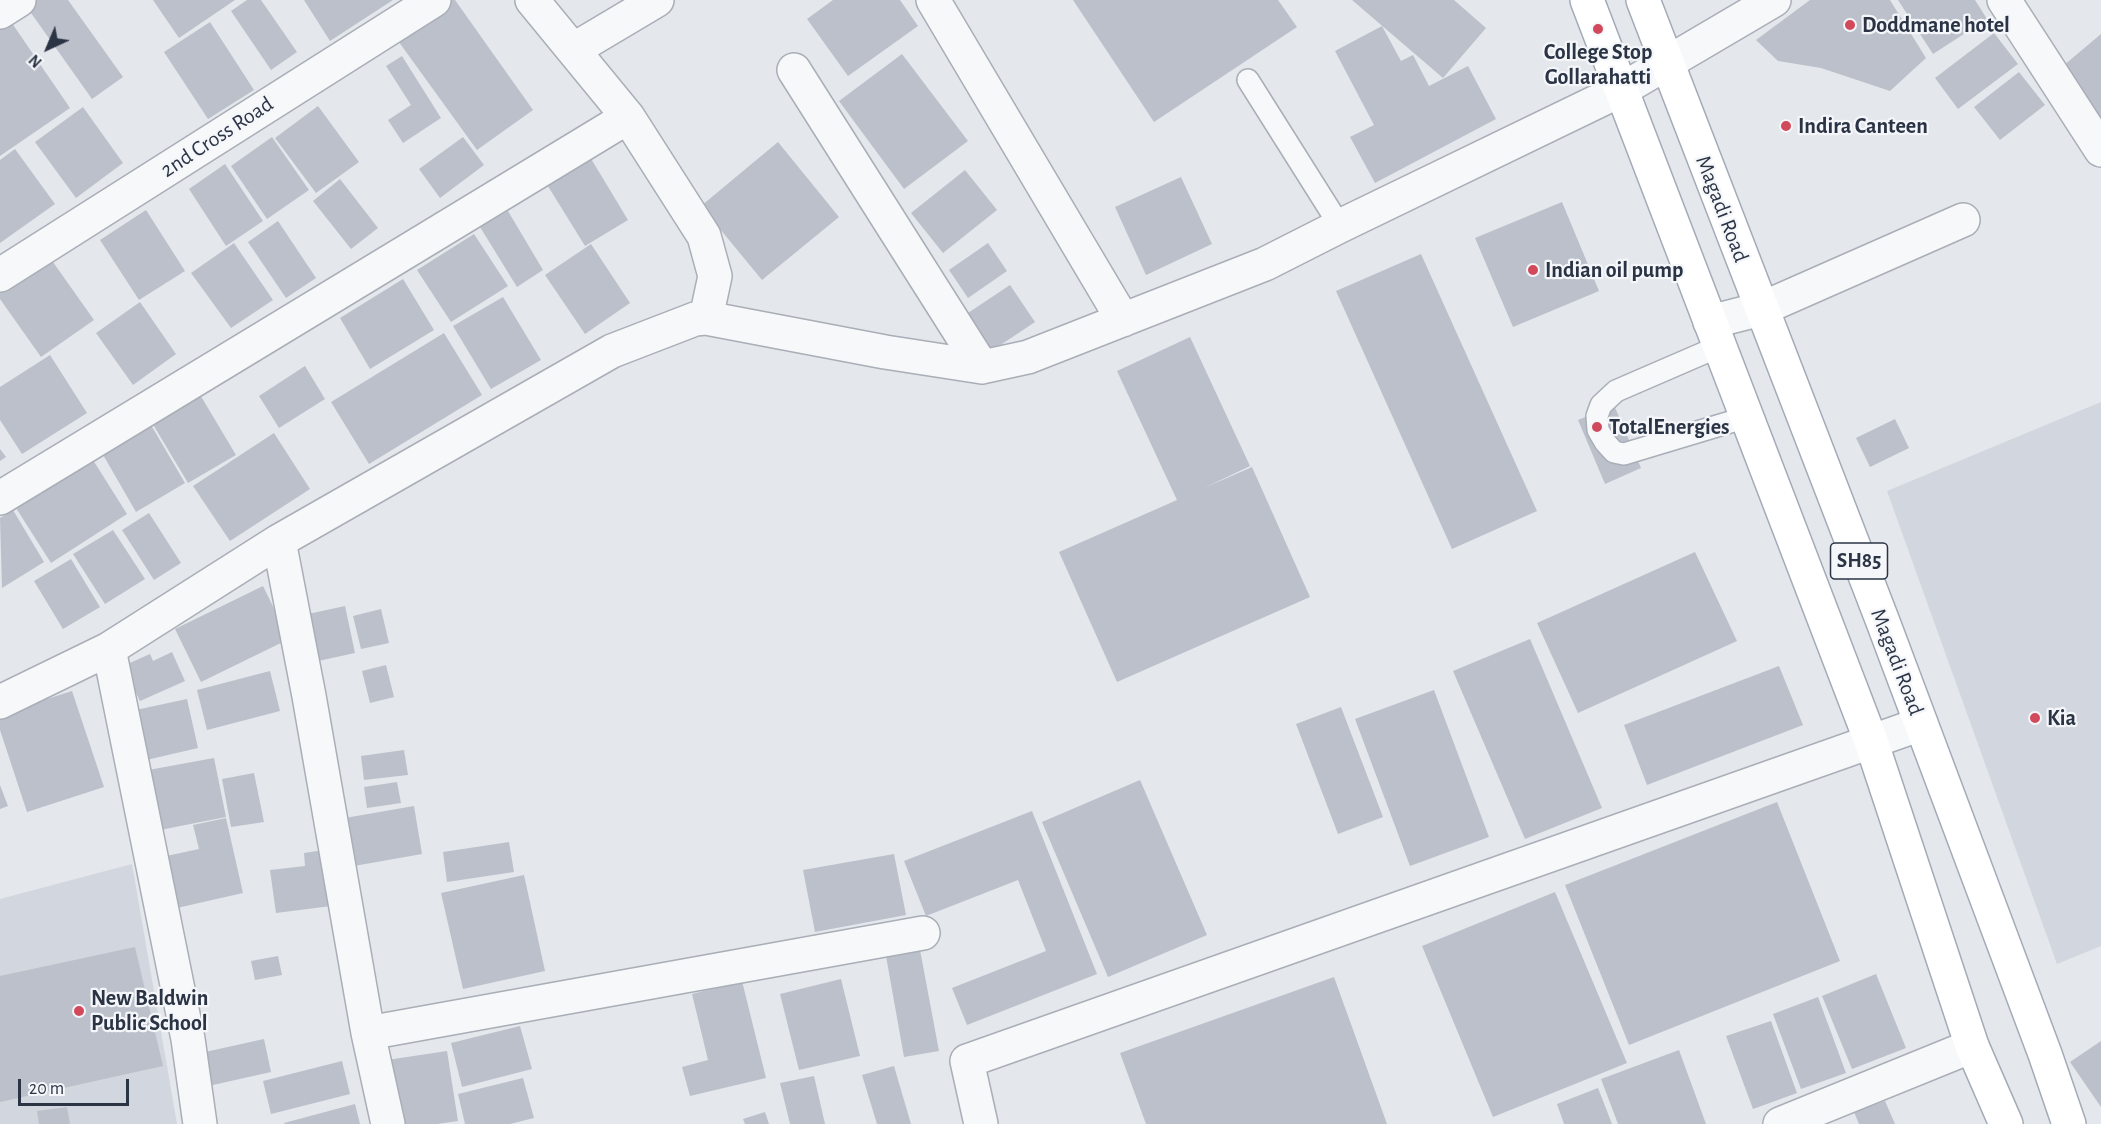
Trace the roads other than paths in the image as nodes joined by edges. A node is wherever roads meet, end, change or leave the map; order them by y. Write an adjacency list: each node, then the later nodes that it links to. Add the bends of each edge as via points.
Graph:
1 (19, 0): 10 (street)
2 (434, 0): 20 (street, 2nd Cross Road)
3 (532, 0): 11 (street)
4 (657, 0): 11 (street)
5 (933, 0): 23 (street)
6 (1587, 0): 15 (main road, SH85)
7 (1643, 0): 12 (main road, Magadi Road / SH85)
8 (1774, 0): 12 (street)
9 (2004, 0): 17 (street)
10 (0, 12)
11 (573, 50): 16 (street)
12 (1668, 64): 15 (street); 21 (main road, Magadi Road / SH85)
13 (794, 70): 25 (street)
14 (1248, 80): 19 (lane)
15 (1621, 90): 19 (street); 24 (main road, SH85)
16 (628, 117): 22 (street, via 704,236 715,276); 27 (street)
17 (2101, 150)
18 (1963, 220): 21 (street)
19 (1340, 226): 23 (street, via 1265,264)
20 (0, 275)
21 (1761, 309): 24 (street); 31 (main road, Magadi Road / SH85)
22 (706, 318): 25 (street); 28 (street, via 612,351)
23 (1124, 320): 25 (street, via 1028,357)
24 (1715, 334): 26 (main road, SH85); 26 (lane, via 1616,391 1601,405 1598,430 1614,452 1624,454)
25 (982, 367)
26 (1747, 417): 32 (main road, SH85)
27 (0, 498)
28 (279, 541): 29 (street); 34 (street)
29 (109, 649): 30 (street); 36 (street, via 188,1039)
30 (0, 702)
31 (1921, 724): 32 (street); 41 (main road, Magadi Road / SH85)
32 (1871, 741): 35 (main road, SH85); 38 (street, via 967,1061)
33 (923, 933): 34 (street)
34 (368, 1034): 37 (street)
35 (1972, 1046): 39 (street); 40 (main road, SH85)
36 (200, 1124)
37 (388, 1124)
38 (981, 1124)
39 (1780, 1124)
40 (2006, 1124)
41 (2069, 1124)

